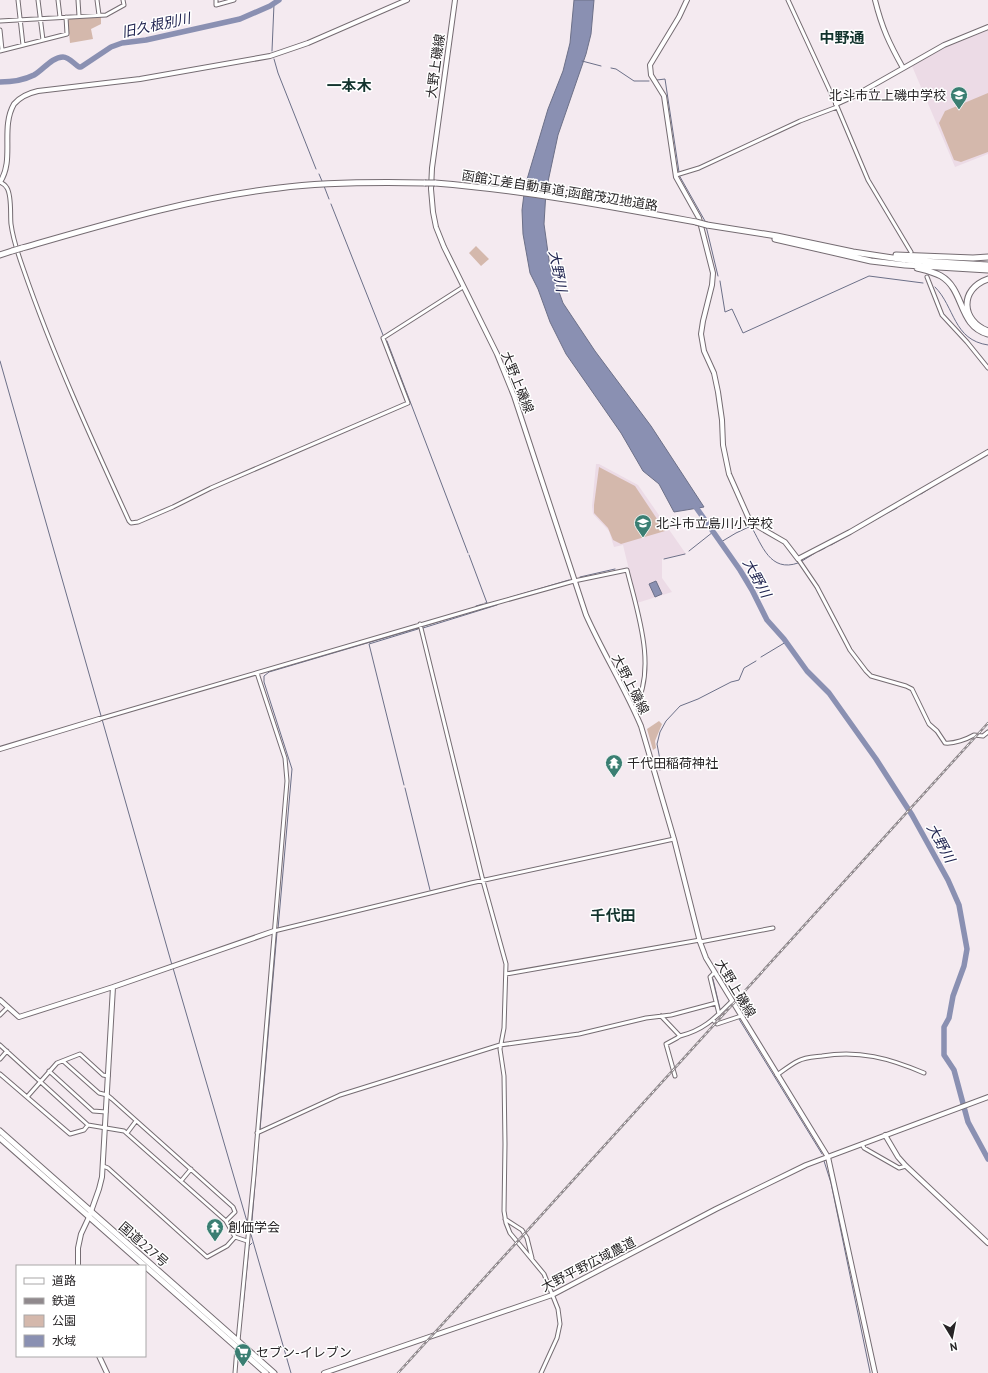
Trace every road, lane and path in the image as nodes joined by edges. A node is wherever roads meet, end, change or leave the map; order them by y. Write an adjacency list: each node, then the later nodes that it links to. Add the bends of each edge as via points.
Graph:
1 (18, 0): 19 (street)
2 (38, 0): 18 (street)
3 (58, 0): 16 (street)
4 (78, 0): 15 (street)
5 (97, 0): 14 (street)
6 (123, 0): 14 (street, via 124,5 106,15)
7 (216, 0): 8 (street, via 216,5)
8 (234, 0)
9 (407, 0): 29 (street, via 275,55 140,79 29,94 12,106 5,119 5,169)
10 (454, 0): 40 (street, 大野上磯線, via 431,189 432,212 436,227)
11 (687, 0): 28 (street, via 650,66 651,74 664,96)
12 (788, 0): 27 (street)
13 (875, 0): 26 (street, via 890,46)
14 (99, 15): 15 (street)
15 (79, 16): 17 (street)
16 (60, 17): 17 (street); 18 (street)
17 (66, 17): 23 (street, via 67,34)
18 (40, 18): 19 (street); 23 (street)
19 (20, 19): 20 (street); 24 (street)
20 (0, 21)
21 (988, 27): 26 (street, via 956,39)
22 (0, 30): 25 (street)
23 (43, 40): 24 (street)
24 (23, 45): 25 (street)
25 (1, 50)
26 (903, 68): 27 (street)
27 (836, 105): 28 (street, via 728,156); 32 (street, via 868,180)
28 (678, 174): 45 (street, via 678,181 699,218 713,273 701,334 718,392 723,445 729,474 749,519 785,542)
29 (0, 182): 40 (street, via 9,194 14,240 50,341 131,523 173,507 408,403 383,338)
30 (739, 230): 31 (highway, 函館江差自動車道;函館茂辺地道路); 33 (highway, 函館江差自動車道;函館茂辺地道路, bridge, via 495,188 380,182 279,188 206,199 98,226); 35 (highway, 函館江差自動車道;函館茂辺地道路, via 863,260)
31 (853, 252): 34 (highway); 36 (highway, 函館江差自動車道;函館茂辺地道路, via 906,260)
32 (911, 252)
33 (0, 255)
34 (988, 257)
35 (905, 265): 37 (highway, 函館江差自動車道;函館茂辺地道路); 42 (highway, via 942,276 952,288 969,322 981,333)
36 (988, 265)
37 (988, 270)
38 (927, 277): 43 (street, via 942,315)
39 (988, 279): 41 (highway, via 976,286 968,297 967,304 972,320 981,329)
40 (463, 287): 46 (street, 大野上磯線, via 514,396)
41 (988, 331)
42 (988, 334)
43 (988, 368)
44 (988, 452): 45 (street)
45 (798, 559): 51 (street, via 817,587 853,654 871,676 912,689 929,724 945,743 974,735 983,736)
46 (574, 581): 47 (street); 49 (street, 大野上磯線, via 596,637); 49 (street, via 627,570 642,630 645,666 645,679)
47 (420, 624): 48 (street); 54 (street)
48 (258, 673): 50 (street); 56 (street, via 285,758 287,772)
49 (634, 709): 53 (street, 大野上磯線, via 646,739)
50 (99, 719): 52 (street)
51 (988, 732)
52 (0, 749)
53 (674, 839): 54 (street); 57 (street, 大野上磯線)
54 (483, 881): 56 (street); 59 (street, via 505,960)
55 (773, 928): 57 (street)
56 (274, 931): 60 (street); 91 (street)
57 (700, 941): 58 (street, 大野上磯線); 59 (street)
58 (714, 973): 62 (street, 大野上磯線); 63 (street, via 710,977)
59 (506, 974): 72 (street, via 504,1028)
60 (112, 987): 64 (street, via 20,1017); 80 (street)
61 (0, 1000): 64 (street)
62 (732, 1001): 65 (street); 68 (street, 大野上磯線)
63 (716, 1003): 65 (street); 67 (street)
64 (8, 1007): 66 (street)
65 (718, 1014): 69 (street)
66 (0, 1015)
67 (661, 1016): 70 (street); 72 (street, via 579,1034)
68 (741, 1016): 69 (street, via 717,1024); 79 (street, 大野上磯線)
69 (713, 1020): 70 (street, via 698,1030)
70 (680, 1036): 81 (street, via 666,1044)
71 (0, 1045): 73 (street)
72 (500, 1045): 91 (street, via 340,1095); 102 (street, via 504,1076 506,1144)
73 (7, 1051): 74 (street); 82 (street)
74 (0, 1059)
75 (63, 1061): 76 (street); 80 (street, via 80,1054 103,1075); 83 (street, via 99,1093)
76 (49, 1071): 82 (street); 86 (street, via 94,1111)
77 (924, 1073): 79 (street, via 894,1061 858,1053 845,1053 805,1058)
78 (0, 1074): 85 (street)
79 (777, 1075): 96 (street, 大野上磯線)
80 (108, 1076): 83 (street)
81 (675, 1076)
82 (41, 1081): 85 (street); 88 (street)
83 (107, 1095): 86 (street); 87 (street)
84 (988, 1096): 93 (street)
85 (27, 1097): 88 (street, via 70,1134 84,1130)
86 (106, 1112): 89 (street)
87 (136, 1121): 92 (street); 99 (street)
88 (88, 1125): 89 (street)
89 (105, 1128): 92 (street); 97 (street)
90 (0, 1131): 101 (highway, 国道227号)
91 (259, 1132): 105 (street)
92 (127, 1133): 100 (street)
93 (885, 1135): 95 (street); 98 (street)
94 (0, 1138): 101 (highway, 国道227号)
95 (862, 1144): 96 (street); 98 (street, via 864,1148 899,1168)
96 (828, 1157): 109 (street, 大野平野広域農道, via 736,1199); 119 (street, 大野上磯線)
97 (103, 1166): 101 (street, via 101,1184); 104 (street, via 207,1257 227,1246)
98 (906, 1166): 106 (street)
99 (191, 1169): 100 (street); 103 (street, via 234,1207 235,1212)
100 (181, 1181): 103 (street)
101 (90, 1214): 108 (street, via 79,1242); 110 (highway, 国道227号); 111 (highway, 国道227号)
102 (505, 1219): 107 (street, via 510,1233); 107 (street, via 522,1230 527,1238)
103 (226, 1221): 104 (street)
104 (235, 1237): 105 (street)
105 (247, 1241): 110 (street)
106 (988, 1243)
107 (532, 1260): 109 (street, via 544,1274)
108 (78, 1265)
109 (552, 1295): 117 (street, 大野平野広域農道); 118 (street, via 558,1309 560,1329)
110 (238, 1341): 111 (street); 116 (highway, 国道227号)
111 (237, 1347): 114 (street); 115 (highway, 国道227号)
112 (99, 1357): 113 (street)
113 (107, 1373)
114 (235, 1373)
115 (266, 1373)
116 (274, 1373)
117 (324, 1373)
118 (541, 1373)
119 (875, 1373)

